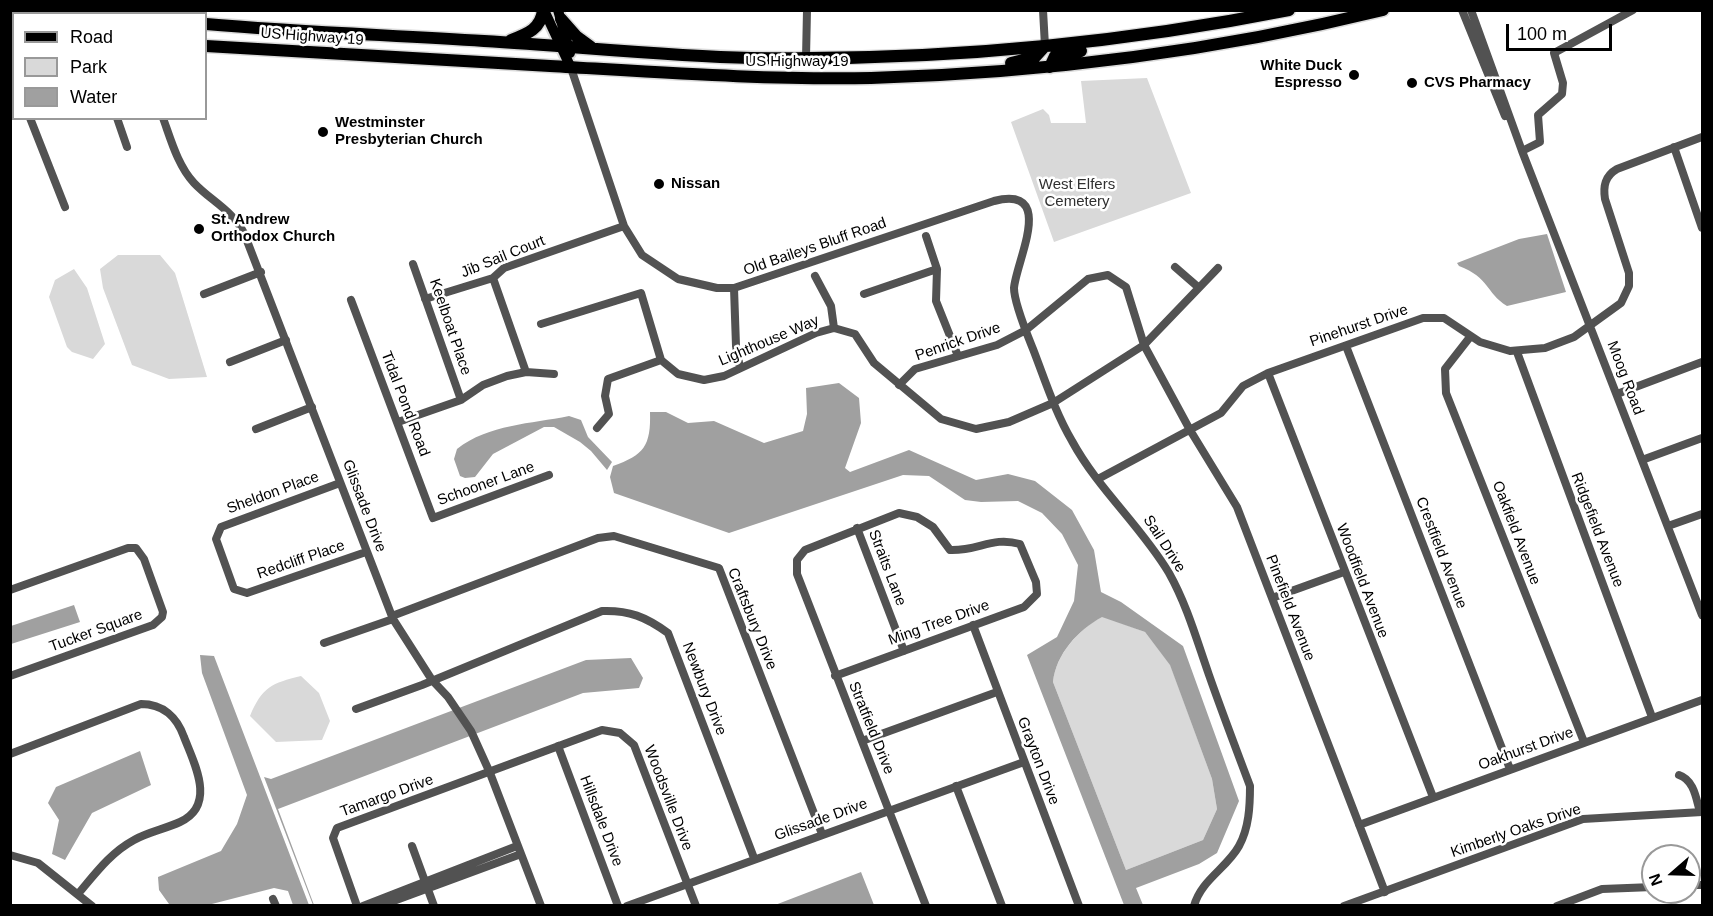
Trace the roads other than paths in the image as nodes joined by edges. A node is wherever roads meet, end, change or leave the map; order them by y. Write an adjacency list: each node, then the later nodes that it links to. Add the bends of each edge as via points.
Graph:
1 (544, 10): 14 (highway, via 533,30); 17 (main road)
2 (807, 10): 19 (street)
3 (1043, 10): 16 (street)
4 (1289, 10): 13 (highway, US Highway 19)
5 (1383, 10): 20 (highway, US Highway 19, via 1215,45)
6 (1462, 10): 29 (street, Moog Road, via 1490,85)
7 (1471, 10): 29 (street, Moog Road)
8 (1633, 10): 29 (street, via 1554,53 1563,83 1562,94 1540,112 1540,141)
9 (560, 15): 17 (main road); 18 (highway, via 580,40)
10 (207, 24): 11 (highway, US Highway 19)
11 (268, 29): 12 (highway); 14 (highway, US Highway 19)
12 (207, 32)
13 (1168, 32): 16 (highway, US Highway 19); 20 (highway, via 1159,39 1055,56)
14 (506, 42): 17 (highway, US Highway 19)
15 (207, 46): 21 (highway, US Highway 19)
16 (1045, 46): 19 (highway, US Highway 19); 22 (highway, via 1035,57 1022,62 972,67)
17 (564, 47): 18 (highway, US Highway 19); 21 (main road)
18 (595, 49): 19 (highway, US Highway 19)
19 (806, 58)
20 (1050, 67): 22 (highway, US Highway 19)
21 (571, 68): 22 (highway, US Highway 19, via 802,78); 32 (street, Old Baileys Bluff Road)
22 (942, 75)
23 (31, 120): 31 (street)
24 (118, 120): 27 (street)
25 (164, 120): 39 (street, Glissade Drive, via 184,169 238,222)
26 (1702, 136): 28 (street, Pinehurst Drive)
27 (127, 147)
28 (1674, 147): 33 (street); 49 (street, Pinehurst Drive, via 1617,168 1605,181 1605,200 1629,286 1621,303)
29 (1522, 151): 49 (street, Moog Road)
30 (1020, 202): 43 (street, Old Baileys Bluff Road, via 1009,197 994,201); 51 (street, Sail Drive, via 1028,211 1030,226 1014,289)
31 (65, 207)
32 (624, 226): 41 (street, Jib Sail Court, via 504,268); 43 (street, Old Baileys Bluff Road, via 642,255 678,279)
33 (1702, 228)
34 (926, 236): 38 (street)
35 (413, 264): 46 (street, Keelboat Place)
36 (1175, 267): 42 (street)
37 (1218, 268): 42 (street, Lighthouse Way)
38 (937, 269): 45 (street); 57 (street, via 936,301)
39 (261, 272): 44 (street); 53 (street, Glissade Drive)
40 (815, 276): 50 (street, via 831,306)
41 (493, 278): 46 (street, Jib Sail Court); 62 (street)
42 (1198, 287): 54 (street, Lighthouse Way)
43 (734, 288): 61 (street)
44 (204, 294)
45 (864, 294)
46 (425, 299): 67 (street, Keelboat Place)
47 (351, 300): 70 (street, Tidal Pond Road)
48 (541, 324): 58 (street, via 641,293)
49 (1591, 325): 56 (street, Pinehurst Drive, via 1554,346); 66 (street, Moog Road)
50 (834, 328): 61 (street, Lighthouse Way); 65 (street, Lighthouse Way, via 855,334 874,363)
51 (1026, 330): 54 (street, Penrick Drive, via 1088,279 1108,275 1126,287); 57 (street, Penrick Drive, via 997,345); 68 (street, Sail Drive)
52 (1470, 337): 55 (street, Pinehurst Drive, via 1444,318 1423,318); 56 (street, Pinehurst Drive, via 1496,349); 102 (street, Oakfield Avenue, via 1445,369 1446,393)
53 (286, 340): 59 (street); 69 (street, Glissade Drive)
54 (1144, 345): 68 (street, Lighthouse Way); 73 (street, Pinefield Avenue)
55 (1346, 346): 63 (street, Pinehurst Drive); 106 (street, Crestfield Avenue)
56 (1516, 352): 100 (street, Ridgefield Avenue)
57 (958, 356): 65 (street, Penrick Drive, via 915,369)
58 (661, 360): 61 (street, Lighthouse Way, via 678,374 704,380); 71 (street, via 608,379 604,396 609,414)
59 (230, 362)
60 (1702, 362): 66 (street)
61 (740, 368)
62 (526, 372): 64 (street); 67 (street, via 483,385)
63 (1268, 373): 73 (street, Pinehurst Drive, via 1243,386 1221,413); 85 (street, Woodfield Avenue)
64 (554, 374)
65 (899, 385): 68 (street, Lighthouse Way, via 941,419 976,429 1009,422)
66 (1617, 394): 75 (street, Moog Road)
67 (461, 400): 70 (street)
68 (1053, 403): 77 (street, Sail Drive, via 1072,442)
69 (312, 407): 72 (street); 78 (street, Glissade Drive)
70 (398, 422): 80 (street, Tidal Pond Road)
71 (597, 428)
72 (256, 429)
73 (1190, 430): 77 (street, Pinehurst Drive); 88 (street, Pinefield Avenue, via 1237,507)
74 (1702, 438): 75 (street)
75 (1642, 460): 81 (street, Moog Road)
76 (549, 475): 80 (street, Schooner Lane)
77 (1098, 478): 136 (street, Sail Drive, via 1170,574 1197,637 1250,786 1251,811 1239,846 1197,894)
78 (340, 483): 83 (street, Glissade Drive); 84 (street, Sheldon Place, via 221,527 216,539)
79 (1702, 514): 81 (street)
80 (432, 518)
81 (1668, 526): 87 (street, Moog Road)
82 (857, 528): 91 (street, Ming Tree Drive, via 899,513 917,517 933,527 950,550 967,550 1003,539 1020,543 1036,582 1036,594 1024,607); 93 (street, Straits Lane); 95 (street, Stratfield Drive, via 805,550 797,560 797,574)
83 (366, 552): 84 (street, Redcliff Place, via 247,593 234,589); 90 (street, Glissade Drive)
84 (224, 566)
85 (1344, 572): 88 (street); 110 (street, Woodfield Avenue)
86 (10, 590): 94 (street, Tucker Square, via 136,548 144,559 163,612 153,625)
87 (1698, 590): 89 (street, Moog Road)
88 (1272, 598): 113 (street, Pinefield Avenue)
89 (1702, 615)
90 (392, 618): 92 (street); 96 (street, Glissade Drive); 114 (street, Craftsbury Drive, via 598,538 614,536 719,568)
91 (973, 625): 93 (street, Ming Tree Drive); 97 (street, Grayton Drive)
92 (324, 643)
93 (904, 651): 95 (street, Ming Tree Drive)
94 (10, 676)
95 (835, 676): 101 (street, Stratfield Drive)
96 (432, 680): 99 (street, Newbury Drive); 107 (street, Glissade Drive, via 461,714); 118 (street, Newbury Drive, via 602,611 624,610 649,619 668,633)
97 (997, 692): 101 (street); 105 (street, Grayton Drive)
98 (1702, 700): 100 (street, Oakhurst Drive)
99 (356, 709)
100 (1653, 717): 102 (street, Oakhurst Drive)
101 (862, 741): 111 (street, Stratfield Drive)
102 (1584, 742): 106 (street, Oakhurst Drive)
103 (558, 746): 107 (street, Woodsville Drive); 119 (street, Woodsville Drive, via 603,730 620,733 634,745); 130 (street, Hillsdale Drive)
104 (10, 754): 123 (street, via 141,704 161,707 179,723 201,784 197,807 183,821 119,849)
105 (1024, 762): 109 (street, Glissade Drive); 135 (street, Grayton Drive)
106 (1510, 769): 110 (street, Oakhurst Drive)
107 (490, 773): 116 (street, Glissade Drive); 125 (street, Tamargo Drive, via 337,828 333,838)
108 (1679, 775): 112 (street, via 1691,785)
109 (956, 786): 111 (street, Glissade Drive); 134 (street)
110 (1433, 797): 113 (street, Oakhurst Drive)
111 (889, 810): 114 (street, Glissade Drive); 133 (street, Stratfield Drive)
112 (1701, 812): 122 (street, Kimberly Oaks Drive, via 1583,819)
113 (1359, 825): 122 (street, Pinefield Avenue)
114 (822, 834): 118 (street, Glissade Drive)
115 (412, 846): 120 (street)
116 (519, 850): 120 (street); 129 (street, Glissade Drive)
117 (10, 855): 123 (street, via 38,863)
118 (754, 858): 119 (street, Glissade Drive)
119 (687, 884): 131 (street, Glissade Drive); 132 (street, Woodsville Drive)
120 (426, 885): 126 (street); 127 (street); 128 (street)
121 (1641, 887): 138 (street, via 1602,889)
122 (1385, 892): 137 (street, Kimberly Oaks Drive)
123 (78, 894): 124 (street)
124 (92, 906)
125 (357, 906)
126 (363, 906)
127 (380, 906)
128 (434, 906)
129 (541, 906)
130 (618, 906)
131 (627, 906)
132 (696, 906)
133 (926, 906)
134 (1002, 906)
135 (1079, 906)
136 (1194, 906)
137 (1344, 906)
138 (1557, 906)

